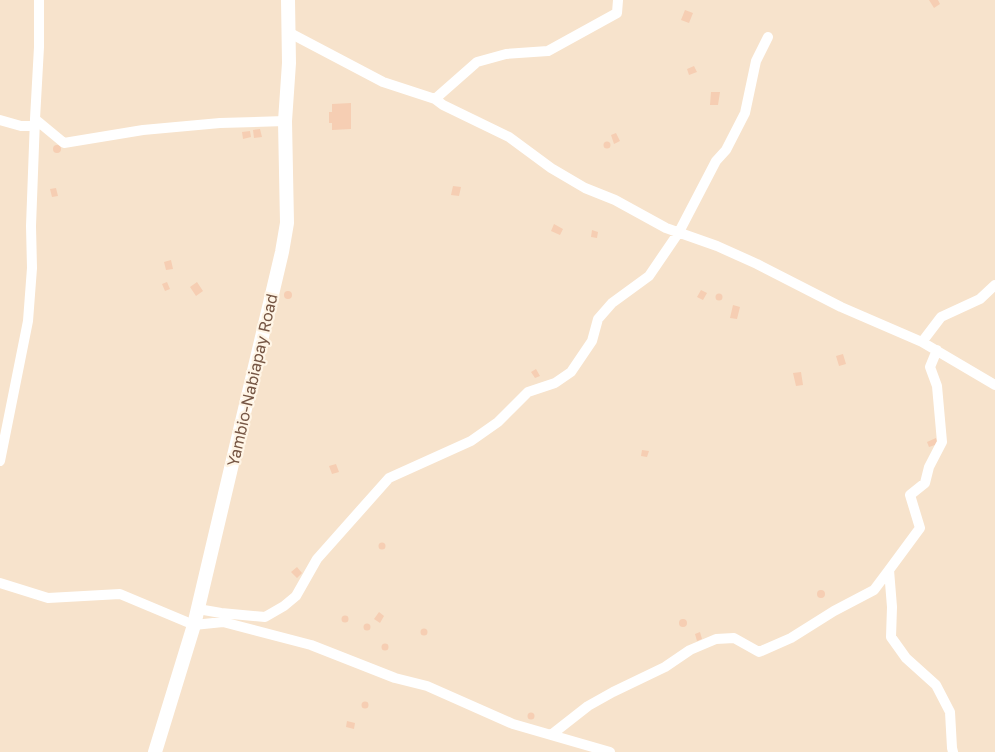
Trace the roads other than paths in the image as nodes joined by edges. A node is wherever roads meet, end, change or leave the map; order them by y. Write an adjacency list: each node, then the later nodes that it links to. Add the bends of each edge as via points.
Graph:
1 (39, 0): 9 (street)
2 (288, 0): 4 (main road, Yambio-Nabiapay Road)
3 (618, 0): 6 (street, via 617,12 548,50 506,54 477,62)
4 (288, 32): 6 (street, via 383,82); 8 (main road, Yambio-Nabiapay Road)
5 (768, 37): 10 (street, via 756,61 745,113)
6 (435, 100): 10 (street, via 508,137 585,188)
7 (0, 120): 9 (street, via 21,126)
8 (285, 121): 9 (street, via 143,130 64,143); 18 (main road, Yambio-Nabiapay Road, via 287,224 282,252)
9 (35, 122): 15 (street, via 28,321)
10 (679, 232): 12 (street, via 749,260 841,307); 18 (street, via 649,276 612,303 598,319 592,341 571,372 555,383 528,392 498,422 471,441 389,478 317,559 296,596 284,606 265,617)
11 (995, 285): 12 (street, via 980,299 941,317)
12 (922, 342): 13 (street)
13 (937, 350): 14 (street); 16 (street, via 930,367 937,386 942,442 924,483 910,495 920,528)
14 (995, 385)
15 (0, 461)
16 (890, 570): 20 (street, via 874,590 791,638 759,652 734,638 716,639 588,706); 23 (street, via 891,637 906,658 936,685 950,712)
17 (0, 583): 19 (street, via 48,598 120,594)
18 (198, 608): 19 (main road, Yambio-Nabiapay Road)
19 (194, 625): 20 (street, via 223,622 311,645 396,678 428,686 514,724); 21 (main road, Yambio-Nabiapay Road)
20 (551, 735): 22 (street)
21 (155, 752)
22 (610, 752)
23 (953, 752)

